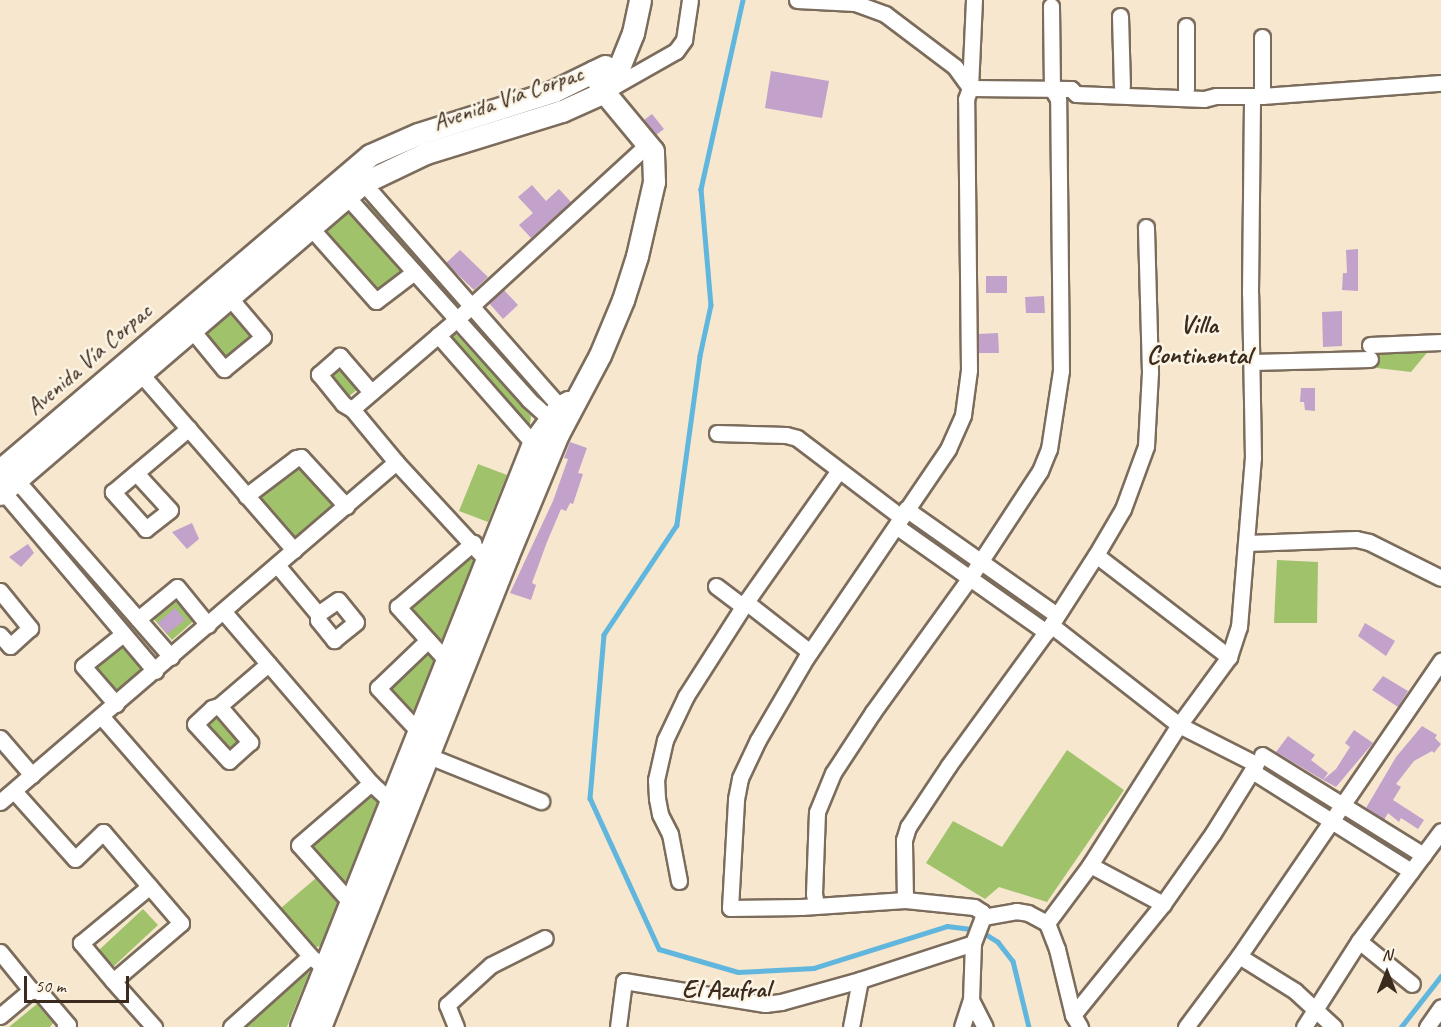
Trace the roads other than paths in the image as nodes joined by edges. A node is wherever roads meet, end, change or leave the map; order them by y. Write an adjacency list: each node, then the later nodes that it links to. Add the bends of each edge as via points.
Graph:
1 (640, 0): 9 (street, via 633,33)
2 (690, 0): 10 (street, via 684,40 676,51)
3 (797, 0): 14 (street, via 855,3 885,14 955,67)
4 (974, 0): 14 (street)
5 (1051, 6): 15 (street)
6 (1120, 15): 13 (street)
7 (1186, 26): 17 (street)
8 (1263, 38): 20 (street)
9 (623, 54): 10 (street, via 633,60); 11 (street, Avenida Vía Corpac); 18 (street, Avenida Vía Corpac, via 616,75)
10 (657, 61): 18 (street)
11 (593, 72): 18 (street); 22 (street, Avenida Vía Corpac, via 554,91 418,134 369,154)
12 (1441, 82): 20 (street)
13 (1122, 86): 16 (street, via 1075,85); 17 (street)
14 (970, 88): 15 (street); 46 (street, via 966,99 967,395 948,449)
15 (1052, 89): 16 (street); 51 (street, via 1058,99 1061,371 1057,404 1040,471)
16 (1071, 89): 19 (street, via 1076,94 1204,99)
17 (1186, 89): 19 (street, via 1204,89)
18 (604, 92): 21 (street); 22 (street, Avenida Vía Corpac, via 562,111)
19 (1216, 96): 20 (street)
20 (1257, 96): 32 (street, via 1250,293)
21 (648, 144): 27 (street); 36 (street, via 653,151 654,182 623,300 600,355)
22 (348, 182): 23 (street, Avenida Vía Corpac); 25 (street); 27 (street); 33 (street, Avenida Vía Corpac)
23 (310, 227): 25 (street, via 376,301); 26 (street, Avenida Vía Corpac)
24 (1146, 227): 50 (street, via 1150,372 1146,446 1123,509)
25 (414, 272): 28 (street)
26 (229, 297): 29 (street, Avenida Vía Corpac); 29 (street, via 263,337 224,369)
27 (471, 306): 28 (street); 36 (street)
28 (456, 320): 30 (street); 36 (street)
29 (192, 329): 33 (street, Avenida Vía Corpac)
30 (438, 335): 34 (street); 39 (street)
31 (1441, 342): 32 (street)
32 (1252, 362): 48 (street, via 1253,458)
33 (134, 366): 37 (street); 43 (street, Avenida Vía Corpac)
34 (371, 392): 35 (street); 35 (street, via 340,356 319,374 343,404)
35 (352, 409): 40 (street)
36 (563, 414): 39 (street); 53 (street)
37 (189, 428): 42 (street); 44 (street)
38 (717, 433): 41 (street, via 796,438)
39 (533, 443): 53 (street)
40 (396, 462): 45 (street); 47 (street)
41 (839, 470): 46 (street); 58 (street)
42 (136, 473)
43 (4, 482): 61 (street); 64 (street)
44 (246, 496): 45 (street, via 301,457); 49 (street)
45 (346, 506): 49 (street)
46 (901, 517): 51 (street); 55 (street); 67 (street)
47 (473, 543): 53 (street); 66 (street, via 398,608)
48 (1247, 543): 54 (street, via 1356,539); 69 (street, via 1239,627)
49 (294, 550): 52 (street)
50 (1096, 555): 62 (street); 69 (street)
51 (980, 563): 55 (street); 62 (street)
52 (277, 565): 59 (street); 60 (street)
53 (493, 566): 70 (street); 80 (street)
54 (1441, 578)
55 (969, 579): 62 (street); 99 (street, via 873,712 825,790 816,826)
56 (716, 586): 58 (street)
57 (0, 591): 65 (street, via 30,628 10,646)
58 (745, 604): 67 (street); 94 (street, via 686,696 665,740 656,780 657,798 670,834)
59 (224, 611): 63 (street); 72 (street)
60 (318, 614)
61 (138, 619): 63 (street, via 177,587); 68 (street)
62 (1051, 624): 77 (street); 96 (street, via 908,827 904,840)
63 (208, 625): 68 (street)
64 (123, 634): 73 (street); 74 (street, via 83,666)
65 (0, 635)
66 (428, 640): 70 (street); 78 (street, via 378,688)
67 (810, 652): 99 (street, via 777,705 740,778 733,823 730,908)
68 (171, 657): 73 (street)
69 (1229, 657): 77 (street)
70 (446, 660): 78 (street)
71 (1441, 660): 87 (street)
72 (268, 664): 75 (street); 83 (street)
73 (155, 671): 74 (street)
74 (116, 704): 76 (street)
75 (219, 706)
76 (102, 716): 82 (street); 107 (street)
77 (1179, 725): 81 (street); 92 (street)
78 (418, 730): 88 (street)
79 (0, 738): 82 (street)
80 (429, 756): 85 (street); 88 (street)
81 (1257, 763): 87 (street); 89 (street); 98 (street)
82 (32, 775): 84 (street)
83 (371, 783): 88 (street); 97 (street, via 299,845)
84 (14, 791): 86 (street); 95 (street, via 75,859 103,832)
85 (541, 801)
86 (0, 802)
87 (1342, 805): 89 (street); 91 (street)
88 (398, 807): 97 (street); 107 (street)
89 (1331, 821): 93 (street); 106 (street)
90 (1441, 831): 91 (street)
91 (1423, 855): 93 (street)
92 (1090, 865): 98 (street); 101 (street)
93 (1411, 871): 103 (street)
94 (679, 881)
95 (150, 886): 109 (street, via 181,923); 109 (street, via 81,943)
96 (905, 900): 99 (street); 100 (street, via 966,904 982,912)
97 (350, 902): 107 (street)
98 (1163, 904): 116 (street)
99 (816, 905)
100 (983, 918): 101 (street, via 1016,911); 104 (street)
101 (1047, 924): 116 (street, via 1058,949)
102 (545, 938): 122 (street, via 491,965 447,1005)
103 (1359, 941): 110 (street); 114 (street)
104 (973, 943): 108 (street); 112 (street)
105 (0, 952): 111 (street)
106 (1239, 956): 114 (street, via 1295,991); 127 (street)
107 (325, 968): 119 (street); 120 (street); 121 (street)
108 (860, 980): 123 (street, via 765,1004 624,981); 124 (street)
109 (113, 981): 118 (street)
110 (1412, 984)
111 (31, 990): 115 (street); 117 (street, via 40,992 68,1025)
112 (971, 1000): 125 (street); 126 (street)
113 (1441, 1007): 130 (street)
114 (1317, 1010): 128 (street); 129 (street)
115 (0, 1016)
116 (1076, 1021)
117 (65, 1027)
118 (154, 1027)
119 (231, 1027)
120 (301, 1027)
121 (320, 1027)
122 (456, 1027)
123 (618, 1027)
124 (851, 1027)
125 (962, 1027)
126 (985, 1027)
127 (1186, 1027)
128 (1304, 1027)
129 (1334, 1027)
130 (1426, 1027)

